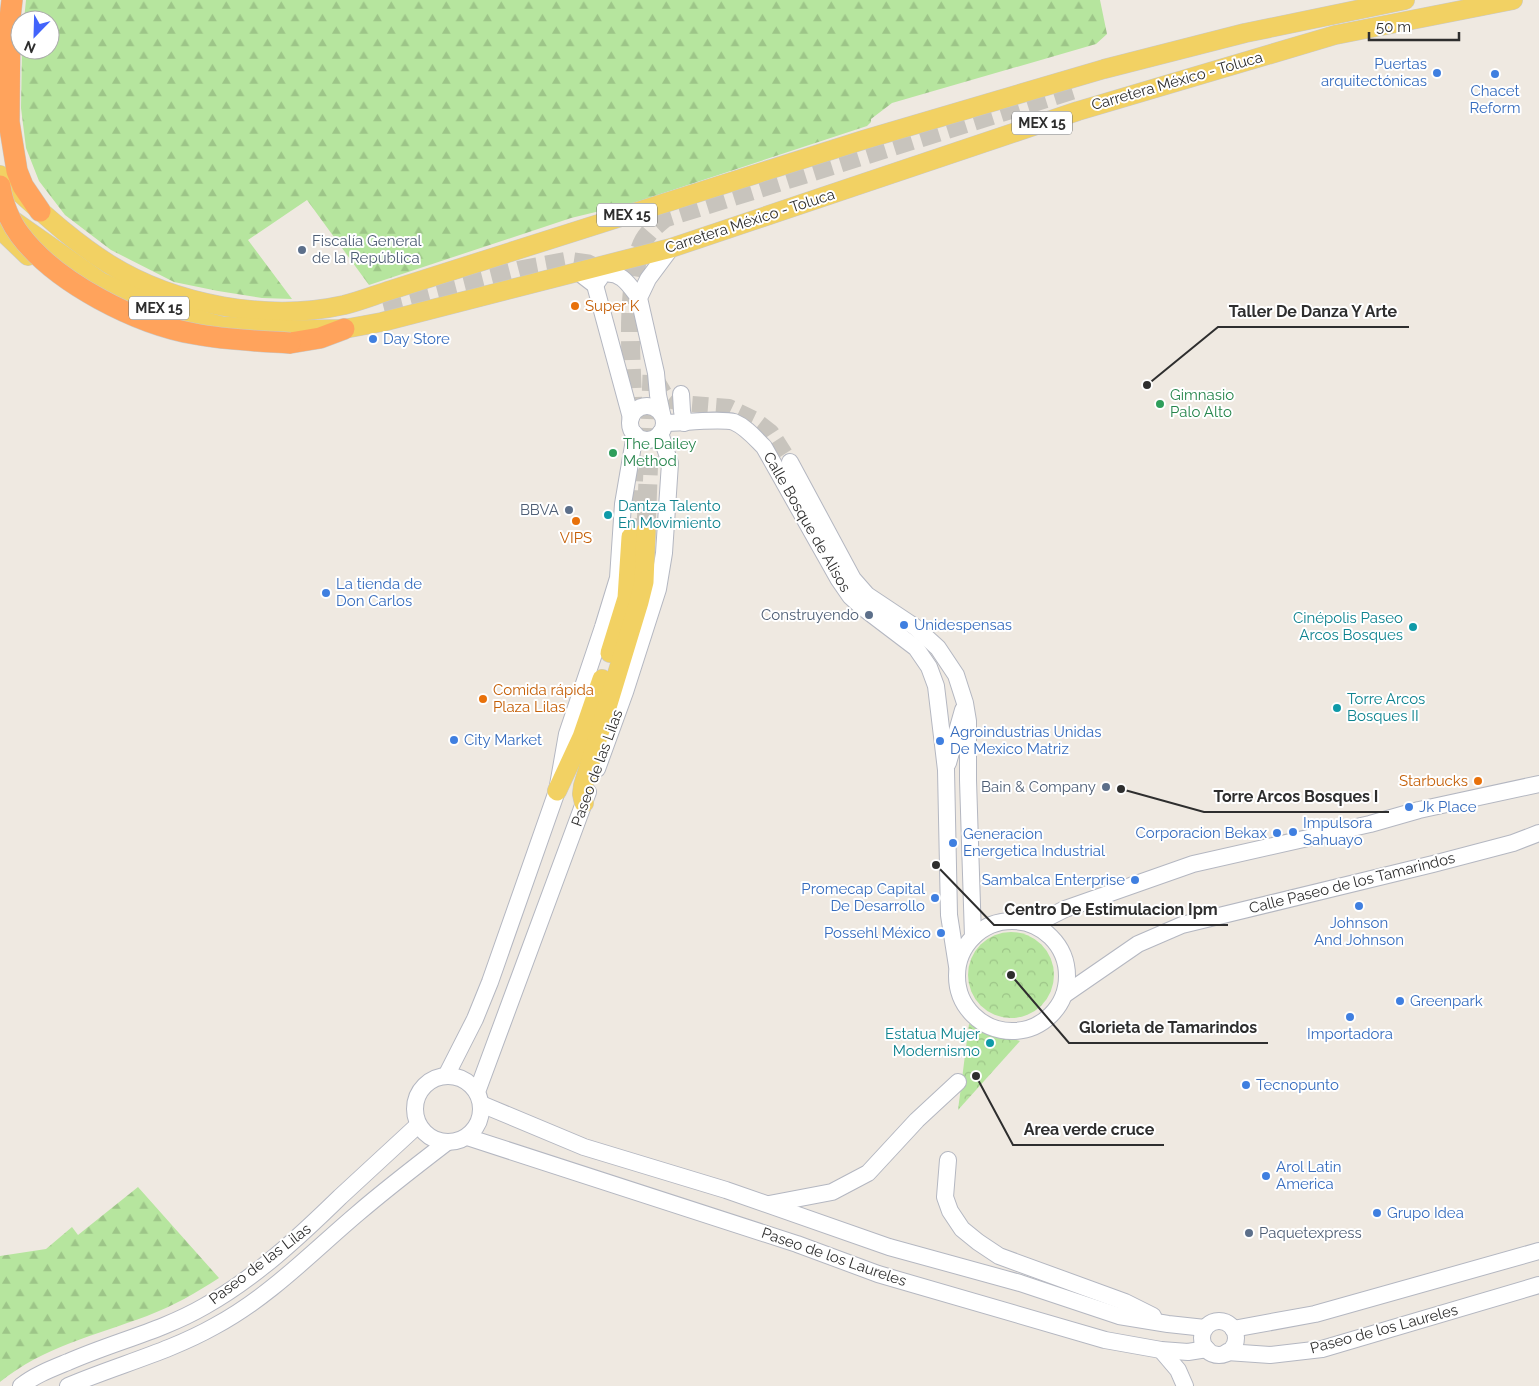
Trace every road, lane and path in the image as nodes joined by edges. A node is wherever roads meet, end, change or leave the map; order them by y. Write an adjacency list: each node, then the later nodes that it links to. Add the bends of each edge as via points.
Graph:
1 (12, 0): 9 (highway, via 9,122 17,171)
2 (1405, 0): 4 (main road, Carretera México - Toluca / MEX 15, via 1245,33)
3 (1513, 0): 11 (main road, Carretera México - Toluca / MEX 15, via 1335,35 1078,110)
4 (1164, 55): 5 (main road, via 1134,71); 15 (main road, Carretera México - Toluca / MEX 15, via 1104,68 863,140)
5 (1073, 90)
6 (0, 175): 9 (main road, Carretera México - Toluca / MEX 15)
7 (0, 186): 18 (highway, bridge, via 8,212 20,234 59,272 109,304 163,326 228,339 290,343 320,338)
8 (0, 210): 18 (main road, Carretera México - Toluca / MEX 15, via 101,282 149,304 221,326)
9 (40, 211): 15 (main road, Carretera México - Toluca / MEX 15, via 110,264 181,296 228,307 269,311)
10 (0, 229): 17 (main road, via 44,271 90,303 161,335 180,340 226,349 302,350 317,348)
11 (672, 248): 12 (main road, Carretera México - Toluca / MEX 15); 14 (street, via 648,279)
12 (578, 272): 13 (street); 17 (main road, Carretera México - Toluca / MEX 15)
13 (595, 285): 14 (street, via 603,274 611,273 623,279); 22 (street, Paseo de las Lilas)
14 (639, 298): 20 (street, Paseo de las Lilas, via 656,373)
15 (342, 305): 16 (main road, via 368,308)
16 (383, 305)
17 (372, 324): 18 (main road, Carretera México - Toluca / MEX 15)
18 (344, 329)
19 (681, 394): 21 (street)
20 (662, 423): 21 (street, Calle Bosque de Alisos); 22 (street, via 655,438 649,439 640,438); 22 (street, via 658,410 647,406 637,410); 29 (street, Paseo de las Lilas, via 670,463 664,554 658,589)
21 (684, 423): 25 (street, Calle Bosque de Alisos, via 723,420 734,422 750,433 764,447 850,596 916,648 929,667 936,686)
22 (633, 426): 28 (street, Paseo de las Lilas, via 618,578 567,734)
23 (790, 462): 24 (street, Calle Bosque de Alisos, via 853,579 867,595 915,627 938,648 956,675)
24 (966, 703): 25 (street); 26 (street, Calle Bosque de Alisos)
25 (946, 775): 26 (street, via 950,784 959,785); 33 (street, Calle Bosque de Alisos, via 949,915)
26 (968, 780): 32 (street, Calle Bosque de Alisos)
27 (1539, 784): 31 (street, via 1193,864 1065,909)
28 (557, 790): 29 (main road, via 594,705 627,598 639,534 644,582 583,786); 35 (street, Paseo de las Lilas, via 490,982)
29 (584, 803): 37 (street, Paseo de las Lilas)
30 (1539, 833): 34 (street, Calle Paseo de los Tamarindos, via 1432,864 1182,925 1138,944)
31 (1033, 925): 32 (street, via 1018,921 1002,922 986,927); 34 (street, via 1048,934 1059,947 1067,979)
32 (973, 937): 33 (street)
33 (957, 966): 34 (street, via 957,984 962,1001 977,1019 998,1030 1022,1031 1044,1022)
34 (1064, 995)
35 (446, 1076): 37 (street, via 458,1077 469,1083); 38 (street, via 435,1078 419,1091 414,1110)
36 (958, 1082): 44 (street, via 868,1173 832,1192)
37 (479, 1098): 39 (street, via 479,1123); 41 (street, Paseo de los Laureles)
38 (418, 1125): 40 (street, via 425,1134); 53 (street, Paseo de las Lilas, via 315,1222 224,1295 168,1325 74,1359)
39 (467, 1137): 40 (street); 43 (street, Paseo de los Laureles)
40 (446, 1143): 54 (street, Paseo de las Lilas, via 357,1214 299,1266 236,1314 177,1345)
41 (584, 1147): 43 (street, via 578,1157); 44 (street, Paseo de los Laureles)
42 (948, 1160): 47 (street, via 945,1197 950,1211 962,1229 978,1242 999,1256 1125,1302)
43 (578, 1173): 51 (street, Paseo de los Laureles, via 797,1244 878,1274 1105,1340)
44 (769, 1204): 47 (street, Paseo de los Laureles, via 889,1246 1020,1283 1119,1316)
45 (1539, 1251): 49 (street, via 1315,1314)
46 (1539, 1285): 52 (street, Paseo de los Laureles, via 1322,1349 1270,1355)
47 (1168, 1324): 48 (street, Paseo de los Laureles)
48 (1205, 1328): 49 (street, via 1210,1323 1224,1321); 50 (street, via 1203,1341)
49 (1233, 1328): 52 (street, via 1236,1339)
50 (1207, 1349): 51 (street, Paseo de los Laureles, via 1188,1352); 52 (street, via 1216,1354)
51 (1161, 1350): 55 (street, via 1178,1370)
52 (1227, 1352)
53 (21, 1386)
54 (68, 1386)
55 (1185, 1386)

